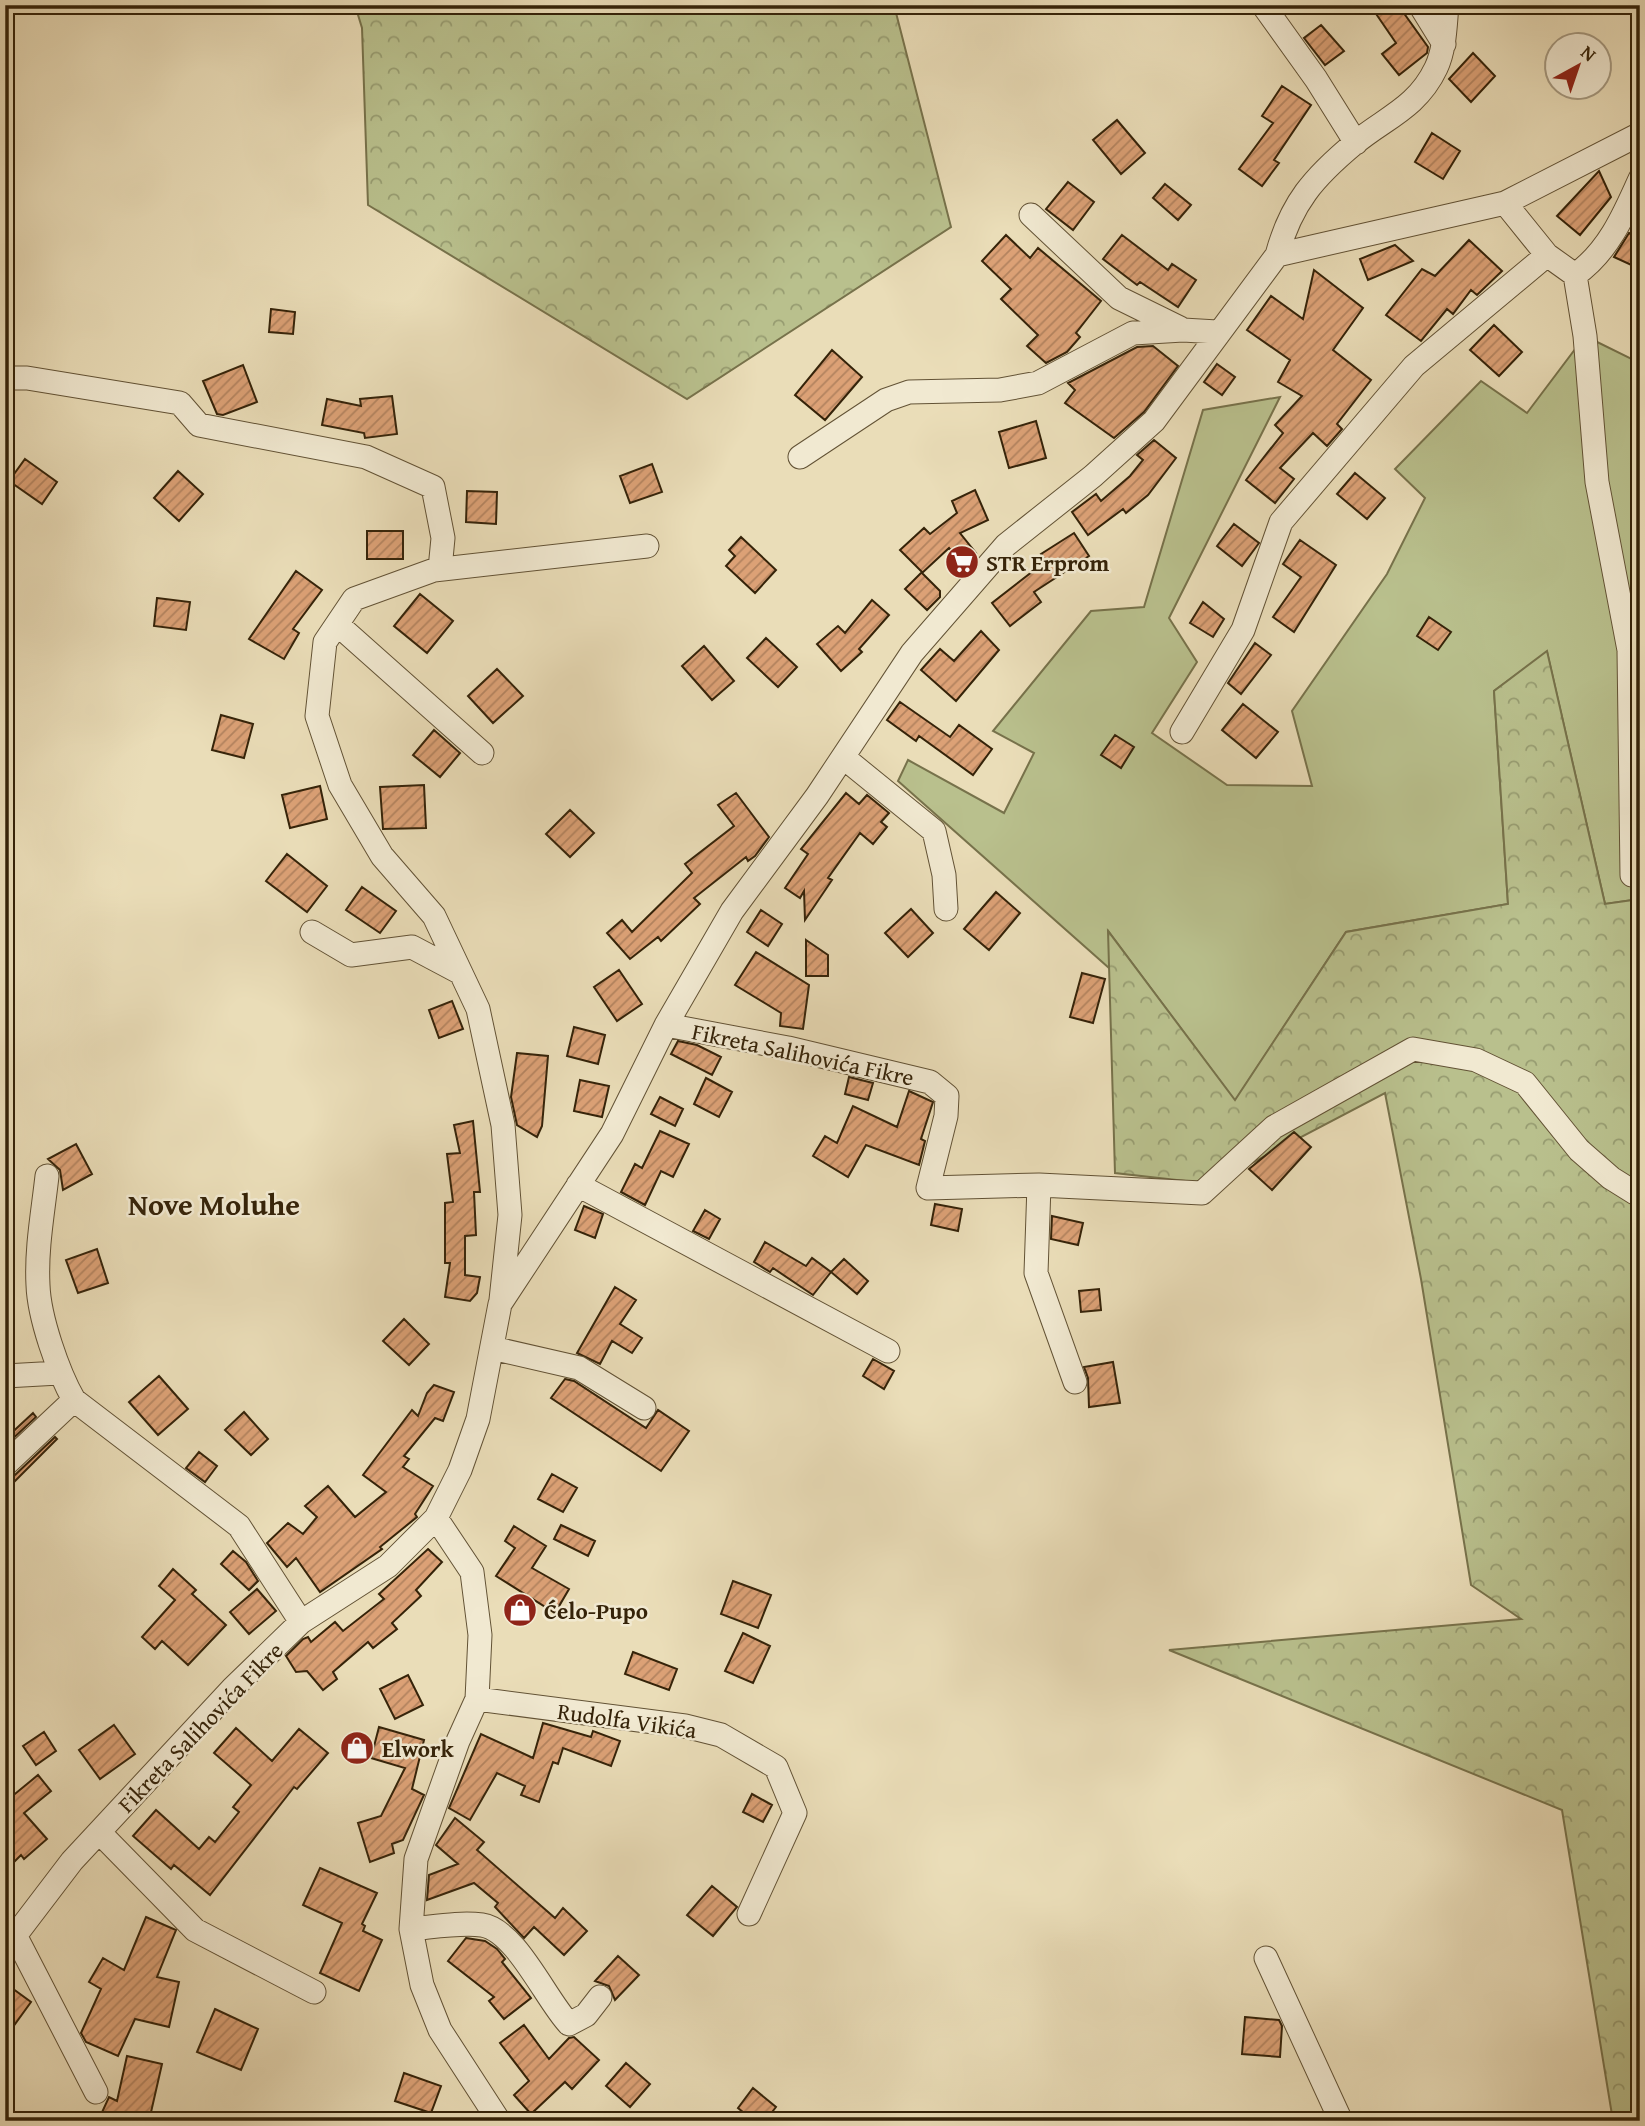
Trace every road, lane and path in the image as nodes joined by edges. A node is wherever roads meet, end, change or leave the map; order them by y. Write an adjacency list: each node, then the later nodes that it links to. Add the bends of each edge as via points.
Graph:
1 (1262, 5): 6 (street)
2 (1420, 5): 4 (street)
3 (1447, 5): 4 (street, Fikreta Salihovića Fikre)
4 (1444, 44): 6 (street, Fikreta Salihovića Fikre, via 1436,69 1420,92 1398,116)
5 (1640, 134): 8 (street)
6 (1356, 143): 10 (street, Fikreta Salihovića Fikre, via 1297,201)
7 (1640, 178): 12 (street, via 1624,216 1593,262)
8 (1505, 203): 10 (street); 11 (street)
9 (1031, 215): 13 (street, via 1119,298)
10 (1277, 255): 14 (street, Fikreta Salihovića Fikre)
11 (1547, 255): 12 (street); 20 (street, via 1414,366 1281,522 1243,630)
12 (1575, 275): 23 (street, via 1597,482 1629,650)
13 (1183, 330): 14 (street); 16 (street, via 1133,332 1038,383 1000,390 909,392 864,414)
14 (1217, 332): 22 (street, Fikreta Salihovića Fikre, via 1154,421 1006,545 912,653)
15 (5, 378): 18 (street, via 180,403 199,425 354,454 393,467 433,487 443,538)
16 (800, 457)
17 (647, 546): 18 (street, Fikreta Salihovića Fikre)
18 (440, 569): 19 (street, Fikreta Salihovića Fikre, via 355,599)
19 (337, 624): 21 (street); 27 (street, Fikreta Salihovića Fikre, via 325,642 317,716 340,785 382,856 434,916)
20 (1182, 732)
21 (482, 753)
22 (843, 757): 24 (street, via 934,831); 28 (street, Fikreta Salihovića Fikre, via 732,911)
23 (1632, 875): 26 (path)
24 (946, 909)
25 (312, 932): 27 (street, via 351,955 412,947)
26 (1640, 972)
27 (461, 973): 33 (street, Fikreta Salihovića Fikre, via 478,1009 503,1125 510,1215)
28 (666, 1025): 30 (street, Fikreta Salihovića Fikre, via 612,1134); 31 (street, Fikreta Salihovića Fikre, via 930,1082 947,1096 947,1106 928,1188)
29 (47, 1176): 36 (street, Fikreta Salihovića Fikre, via 37,1288)
30 (578, 1185): 33 (street, Fikreta Salihovića Fikre); 35 (street)
31 (1039, 1185): 32 (street, via 1202,1193 1274,1127 1413,1049 1476,1060 1525,1083 1579,1150 1611,1178); 38 (street, via 1037,1273)
32 (1640, 1192)
33 (500, 1304): 34 (street, Fikreta Salihovića Fikre)
34 (492, 1348): 40 (street, via 579,1368); 42 (street, Fikreta Salihovića Fikre, via 478,1419)
35 (888, 1351)
36 (59, 1373): 37 (street); 39 (street, Fikreta Salihovića Fikre)
37 (5, 1376)
38 (1075, 1382)
39 (74, 1400): 41 (street); 43 (street, Fikreta Salihovića Fikre, via 239,1526)
40 (644, 1408)
41 (5, 1465)
42 (436, 1518): 43 (street, Fikreta Salihovića Fikre, via 388,1566); 44 (street, via 472,1572 480,1635)
43 (302, 1622): 45 (street, Fikreta Salihovića Fikre, via 232,1689)
44 (477, 1699): 46 (street, Rudolfa Vikića, via 685,1726 721,1735 776,1767 795,1813); 47 (street, via 416,1859)
45 (99, 1832): 48 (street, Fikreta Salihovića Fikre); 50 (street, Fikreta Salihovića Fikre, via 195,1930)
46 (749, 1914)
47 (411, 1929): 51 (street, via 484,1925 522,1956 569,2024 586,2015); 53 (street, via 422,1985 440,2030)
48 (9, 1940): 52 (street, Fikreta Salihovića Fikre)
49 (1266, 1958): 54 (street)
50 (314, 1992)
51 (600, 1997)
52 (96, 2092)
53 (499, 2121)
54 (1341, 2121)

